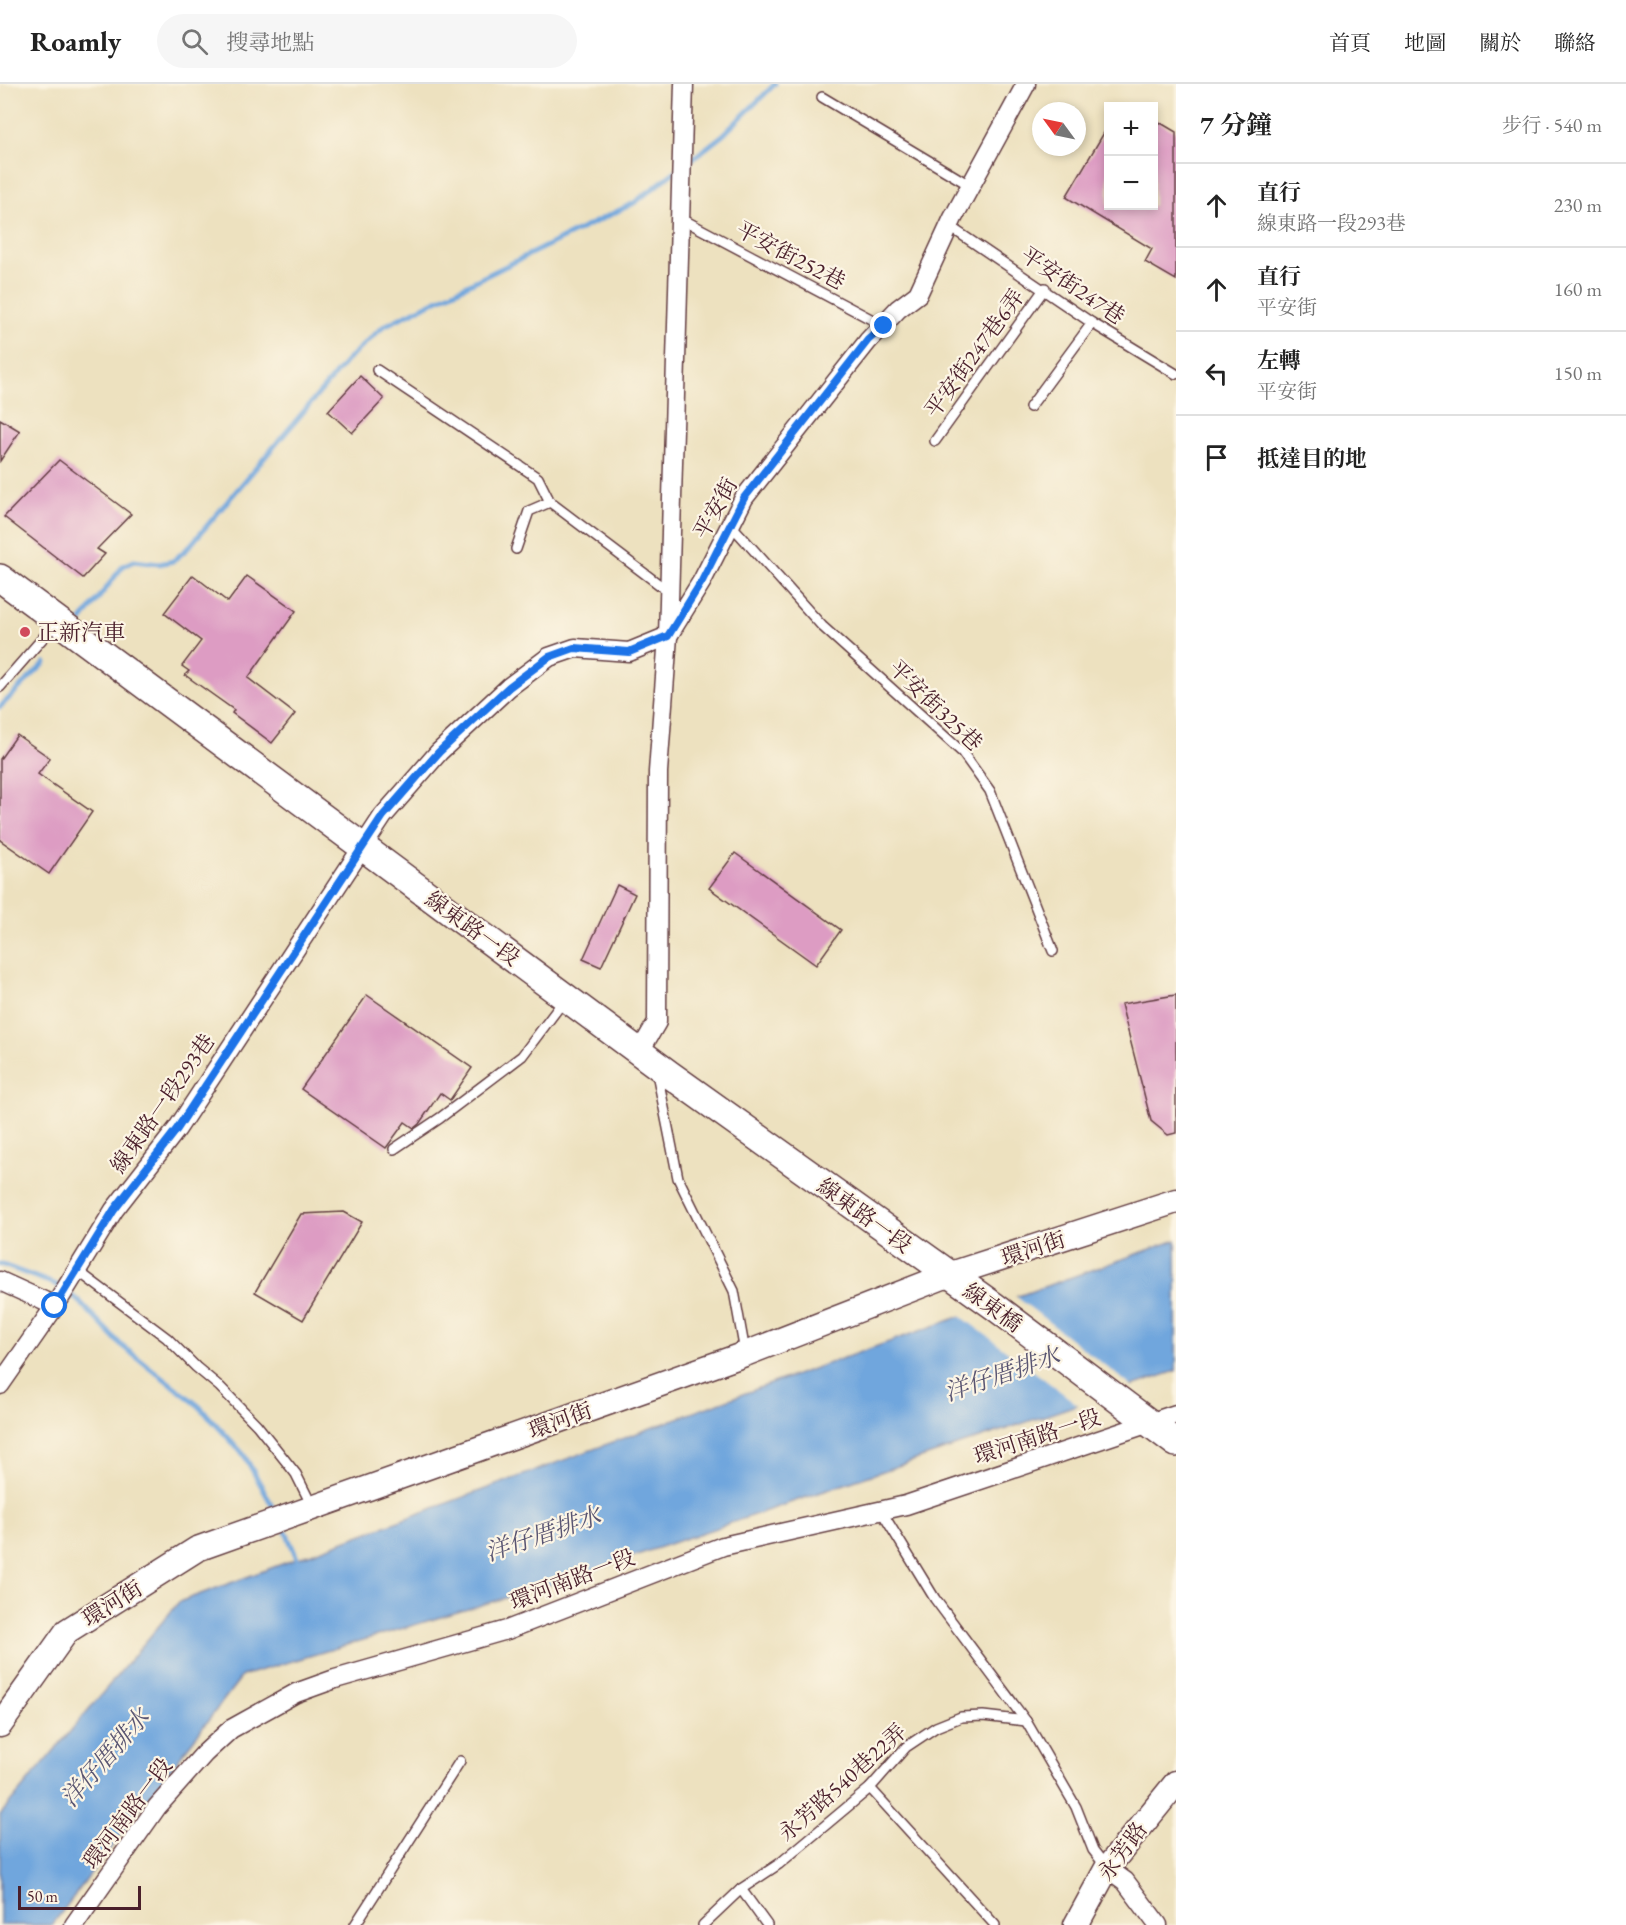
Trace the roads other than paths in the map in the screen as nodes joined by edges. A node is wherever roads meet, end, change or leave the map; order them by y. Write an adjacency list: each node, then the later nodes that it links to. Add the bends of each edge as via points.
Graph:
1 (684, 84): 5 (street)
2 (1026, 84): 4 (street, 平安街)
3 (822, 97): 4 (lane)
4 (970, 186): 6 (street, 平安街)
5 (680, 218): 9 (lane, 平安街252巷); 18 (street)
6 (949, 226): 7 (lane, 平安街247巷); 9 (street, 平安街, via 918,294)
7 (1045, 288): 8 (lane, 平安街247巷); 13 (lane, 平安街247巷6弄)
8 (1092, 323): 11 (lane, 平安街247巷); 12 (lane)
9 (884, 326): 15 (street, 平安街, via 868,340 744,498)
10 (377, 370): 14 (lane, via 538,478)
11 (1176, 374)
12 (1030, 407)
13 (935, 441)
14 (550, 502): 16 (lane, via 529,511); 18 (lane)
15 (732, 526): 20 (street, 平安街); 23 (lane, 平安街325巷, via 822,626 962,752 990,791)
16 (516, 549)
17 (0, 578): 19 (main road, 線東路一段)
18 (669, 592): 20 (street)
19 (57, 621): 21 (lane); 22 (main road, 線東路一段)
20 (668, 636): 22 (street, via 629,652 574,648 549,657 509,687 439,752 383,816); 25 (street, via 658,772 657,1022)
21 (0, 687)
22 (362, 847): 24 (main road, 線東路一段); 28 (street, 線東路一段293巷, via 177,1129 114,1210)
23 (1053, 951)
24 (567, 997): 25 (main road, 線東路一段); 26 (lane, via 522,1056)
25 (648, 1058): 29 (main road, 線東路一段); 32 (lane, via 678,1178 734,1291)
26 (394, 1149)
27 (1176, 1201): 29 (street, 環河街)
28 (78, 1271): 31 (street, 線東路一段293巷); 37 (lane, via 167,1338 220,1387 296,1474)
29 (948, 1275): 32 (street, 環河街); 35 (main road, 線東橋)
30 (0, 1281): 31 (street)
31 (59, 1300): 33 (street, 線東路一段293巷)
32 (745, 1354): 37 (street, 環河街)
33 (0, 1385)
34 (1176, 1414): 35 (street, 環河南路一段)
35 (1149, 1422): 36 (main road); 38 (street, 環河南路一段, via 906,1504)
36 (1176, 1443)
37 (313, 1508): 40 (street, 環河街, via 197,1549 67,1631)
38 (880, 1509): 39 (lane, via 935,1599); 46 (street, 環河南路一段, via 723,1546 507,1630 335,1679 254,1715 231,1729 204,1754 157,1806)
39 (1026, 1721): 43 (lane, 永芳路540巷22弄, via 982,1716 936,1727 906,1748); 44 (lane, via 1076,1807 1093,1850)
40 (0, 1725)
41 (460, 1761): 47 (lane)
42 (1176, 1783): 44 (street, 永芳路)
43 (870, 1788): 45 (lane, 永芳路540巷22弄, via 779,1864); 50 (lane)
44 (1107, 1868): 51 (street, 永芳路); 52 (street, via 1125,1881)
45 (741, 1889): 48 (lane, 永芳路540巷22弄); 49 (lane)
46 (74, 1925)
47 (355, 1925)
48 (703, 1925)
49 (766, 1925)
50 (995, 1925)
51 (1076, 1925)
52 (1158, 1925)

